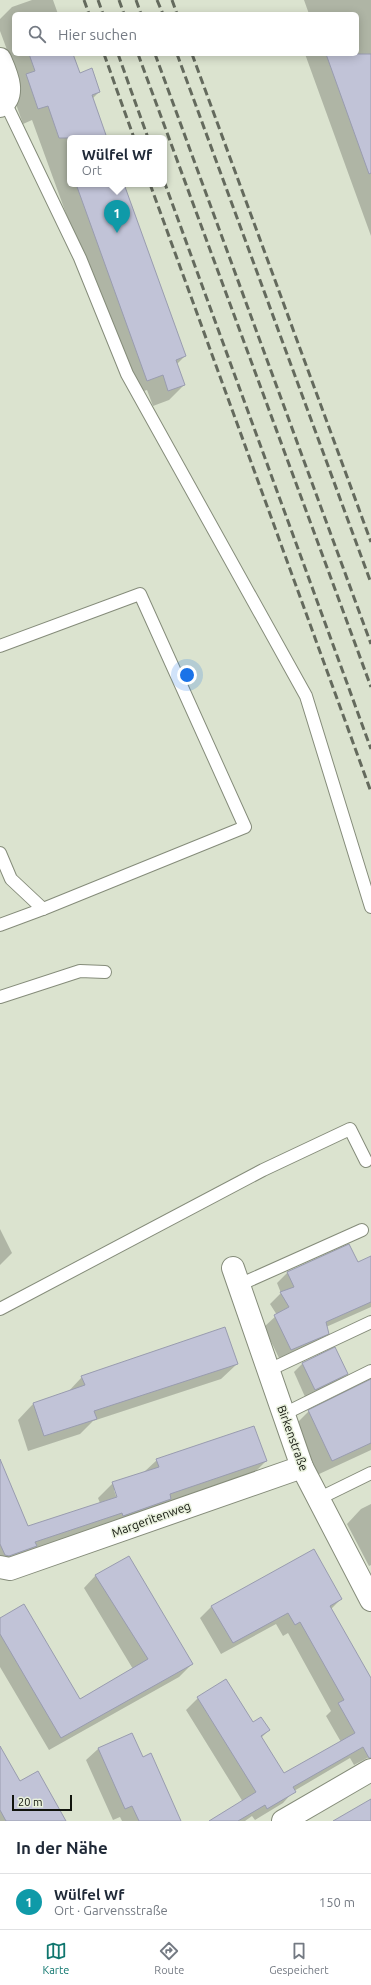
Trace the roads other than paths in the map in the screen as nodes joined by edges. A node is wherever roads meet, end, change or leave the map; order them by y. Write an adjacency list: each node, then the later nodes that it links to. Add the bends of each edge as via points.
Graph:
1 (0, 59): 2 (street, via 8,80 9,92)
2 (3, 104): 5 (lane, via 80,258 126,374 306,696)
3 (0, 646): 6 (lane, via 140,594 245,827)
4 (0, 854): 6 (lane, via 11,879)
5 (371, 907)
6 (43, 909): 7 (lane)
7 (0, 924)
8 (105, 972): 9 (lane, via 80,971)
9 (0, 997)
10 (366, 1161): 13 (lane, via 350,1129 263,1170)
11 (362, 1230): 12 (lane)
12 (236, 1276): 15 (street, Birkenstraße)
13 (0, 1309)
14 (371, 1322): 15 (lane)
15 (269, 1370): 17 (street, Birkenstraße)
16 (371, 1371): 17 (lane)
17 (284, 1414): 18 (street, Birkenstraße)
18 (302, 1467): 20 (street, Birkenstraße); 21 (street, Margeritenweg, via 10,1569)
19 (371, 1473): 20 (lane)
20 (318, 1499): 22 (street, Birkenstraße)
21 (0, 1567)
22 (366, 1577): 23 (street, Birkenstraße)
23 (371, 1600)
24 (371, 1770): 25 (street)
25 (284, 1821)

